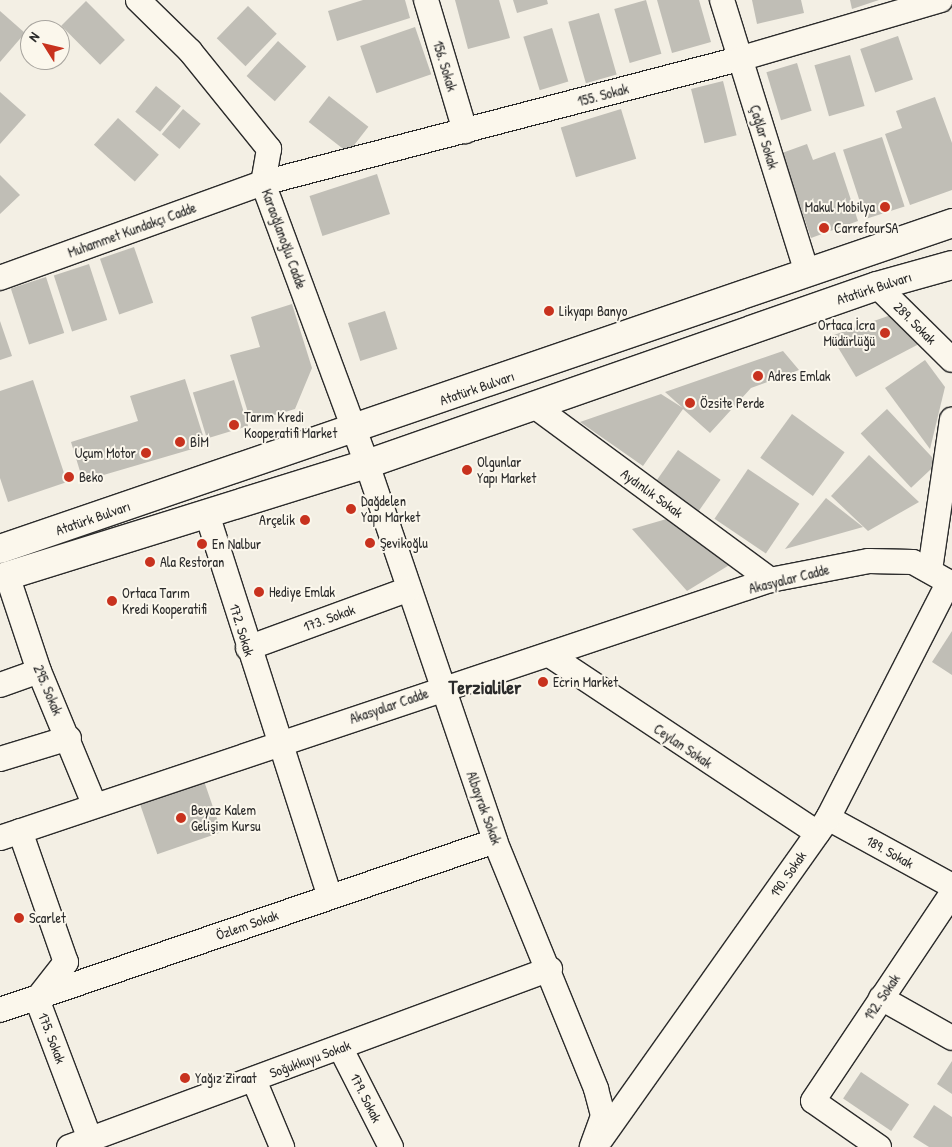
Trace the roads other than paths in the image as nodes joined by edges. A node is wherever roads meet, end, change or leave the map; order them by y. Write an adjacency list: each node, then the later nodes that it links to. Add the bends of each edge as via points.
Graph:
1 (138, 0): 7 (street, Karaoğlanoğlu Cadde, via 190,52 269,149)
2 (426, 0): 6 (street, 156. Sokak)
3 (722, 0): 5 (street, Çağlar Sokak)
4 (941, 0): 5 (street, 155. Sokak)
5 (739, 59): 6 (street, 155. Sokak); 10 (street, Çağlar Sokak)
6 (464, 131): 7 (street, 155. Sokak)
7 (263, 183): 11 (street, Muhammet Kundakçı Cadde); 16 (street, Karaoğlanoğlu Cadde)
8 (952, 223): 10 (main road, Atatürk Bulvarı)
9 (952, 265): 12 (main road, Atatürk Bulvarı)
10 (807, 273): 16 (main road, Atatürk Bulvarı)
11 (0, 278)
12 (877, 286): 13 (street, 289. Sokak); 14 (main road, Atatürk Bulvarı)
13 (952, 360)
14 (533, 405): 17 (main road, Atatürk Bulvarı); 22 (street, Aydınlık Sokak)
15 (952, 420): 21 (street)
16 (354, 430): 17 (street, Karaoğlanoğlu Cadde); 19 (main road, Atatürk Bulvarı)
17 (367, 464): 18 (main road, Atatürk Bulvarı); 23 (street, Albayrak Sokak)
18 (207, 514): 20 (main road, Atatürk Bulvarı); 24 (street, 172. Sokak)
19 (2, 542)
20 (4, 576): 26 (street, 295. Sokak)
21 (944, 579): 22 (street, Akasyalar Cadde, via 913,562 869,561); 33 (street, 190. Sokak)
22 (770, 580): 25 (street, Akasyalar Cadde)
23 (410, 589): 24 (street, 173. Sokak); 28 (street, Albayrak Sokak)
24 (248, 648): 30 (street, 172. Sokak)
25 (551, 656): 28 (street, Akasyalar Cadde); 33 (street, Ceylan Sokak)
26 (39, 671): 27 (street); 29 (street, 295. Sokak)
27 (0, 685)
28 (440, 688): 30 (street, Akasyalar Cadde); 35 (street, Albayrak Sokak)
29 (69, 738): 31 (street); 32 (street, 295. Sokak)
30 (278, 746): 32 (street, Akasyalar Cadde); 38 (street, 172. Sokak)
31 (0, 759)
32 (94, 804): 34 (street, Akasyalar Cadde)
33 (822, 825): 36 (street, 189. Sokak); 49 (street, 190. Sokak)
34 (10, 834): 41 (street, 175. Sokak, via 66,962)
35 (495, 841): 38 (street, Özlem Sokak); 39 (street, Albayrak Sokak)
36 (952, 886)
37 (952, 893): 40 (street, 192. Sokak)
38 (330, 896): 41 (street, Özlem Sokak)
39 (550, 969): 44 (street, Soğukkuyu Sokak); 49 (street, Albayrak Sokak, via 603,1116)
40 (882, 998): 43 (street); 50 (street, 192. Sokak, via 813,1101)
41 (37, 999): 42 (street, Özlem Sokak); 46 (street, 175. Sokak)
42 (0, 1010)
43 (952, 1038)
44 (341, 1048): 45 (street, Soğukkuyu Sokak); 48 (street, 179. Sokak)
45 (254, 1080): 46 (street, Soğukkuyu Sokak); 47 (street)
46 (80, 1143)
47 (282, 1147)
48 (391, 1147)
49 (594, 1147)
50 (879, 1147)

